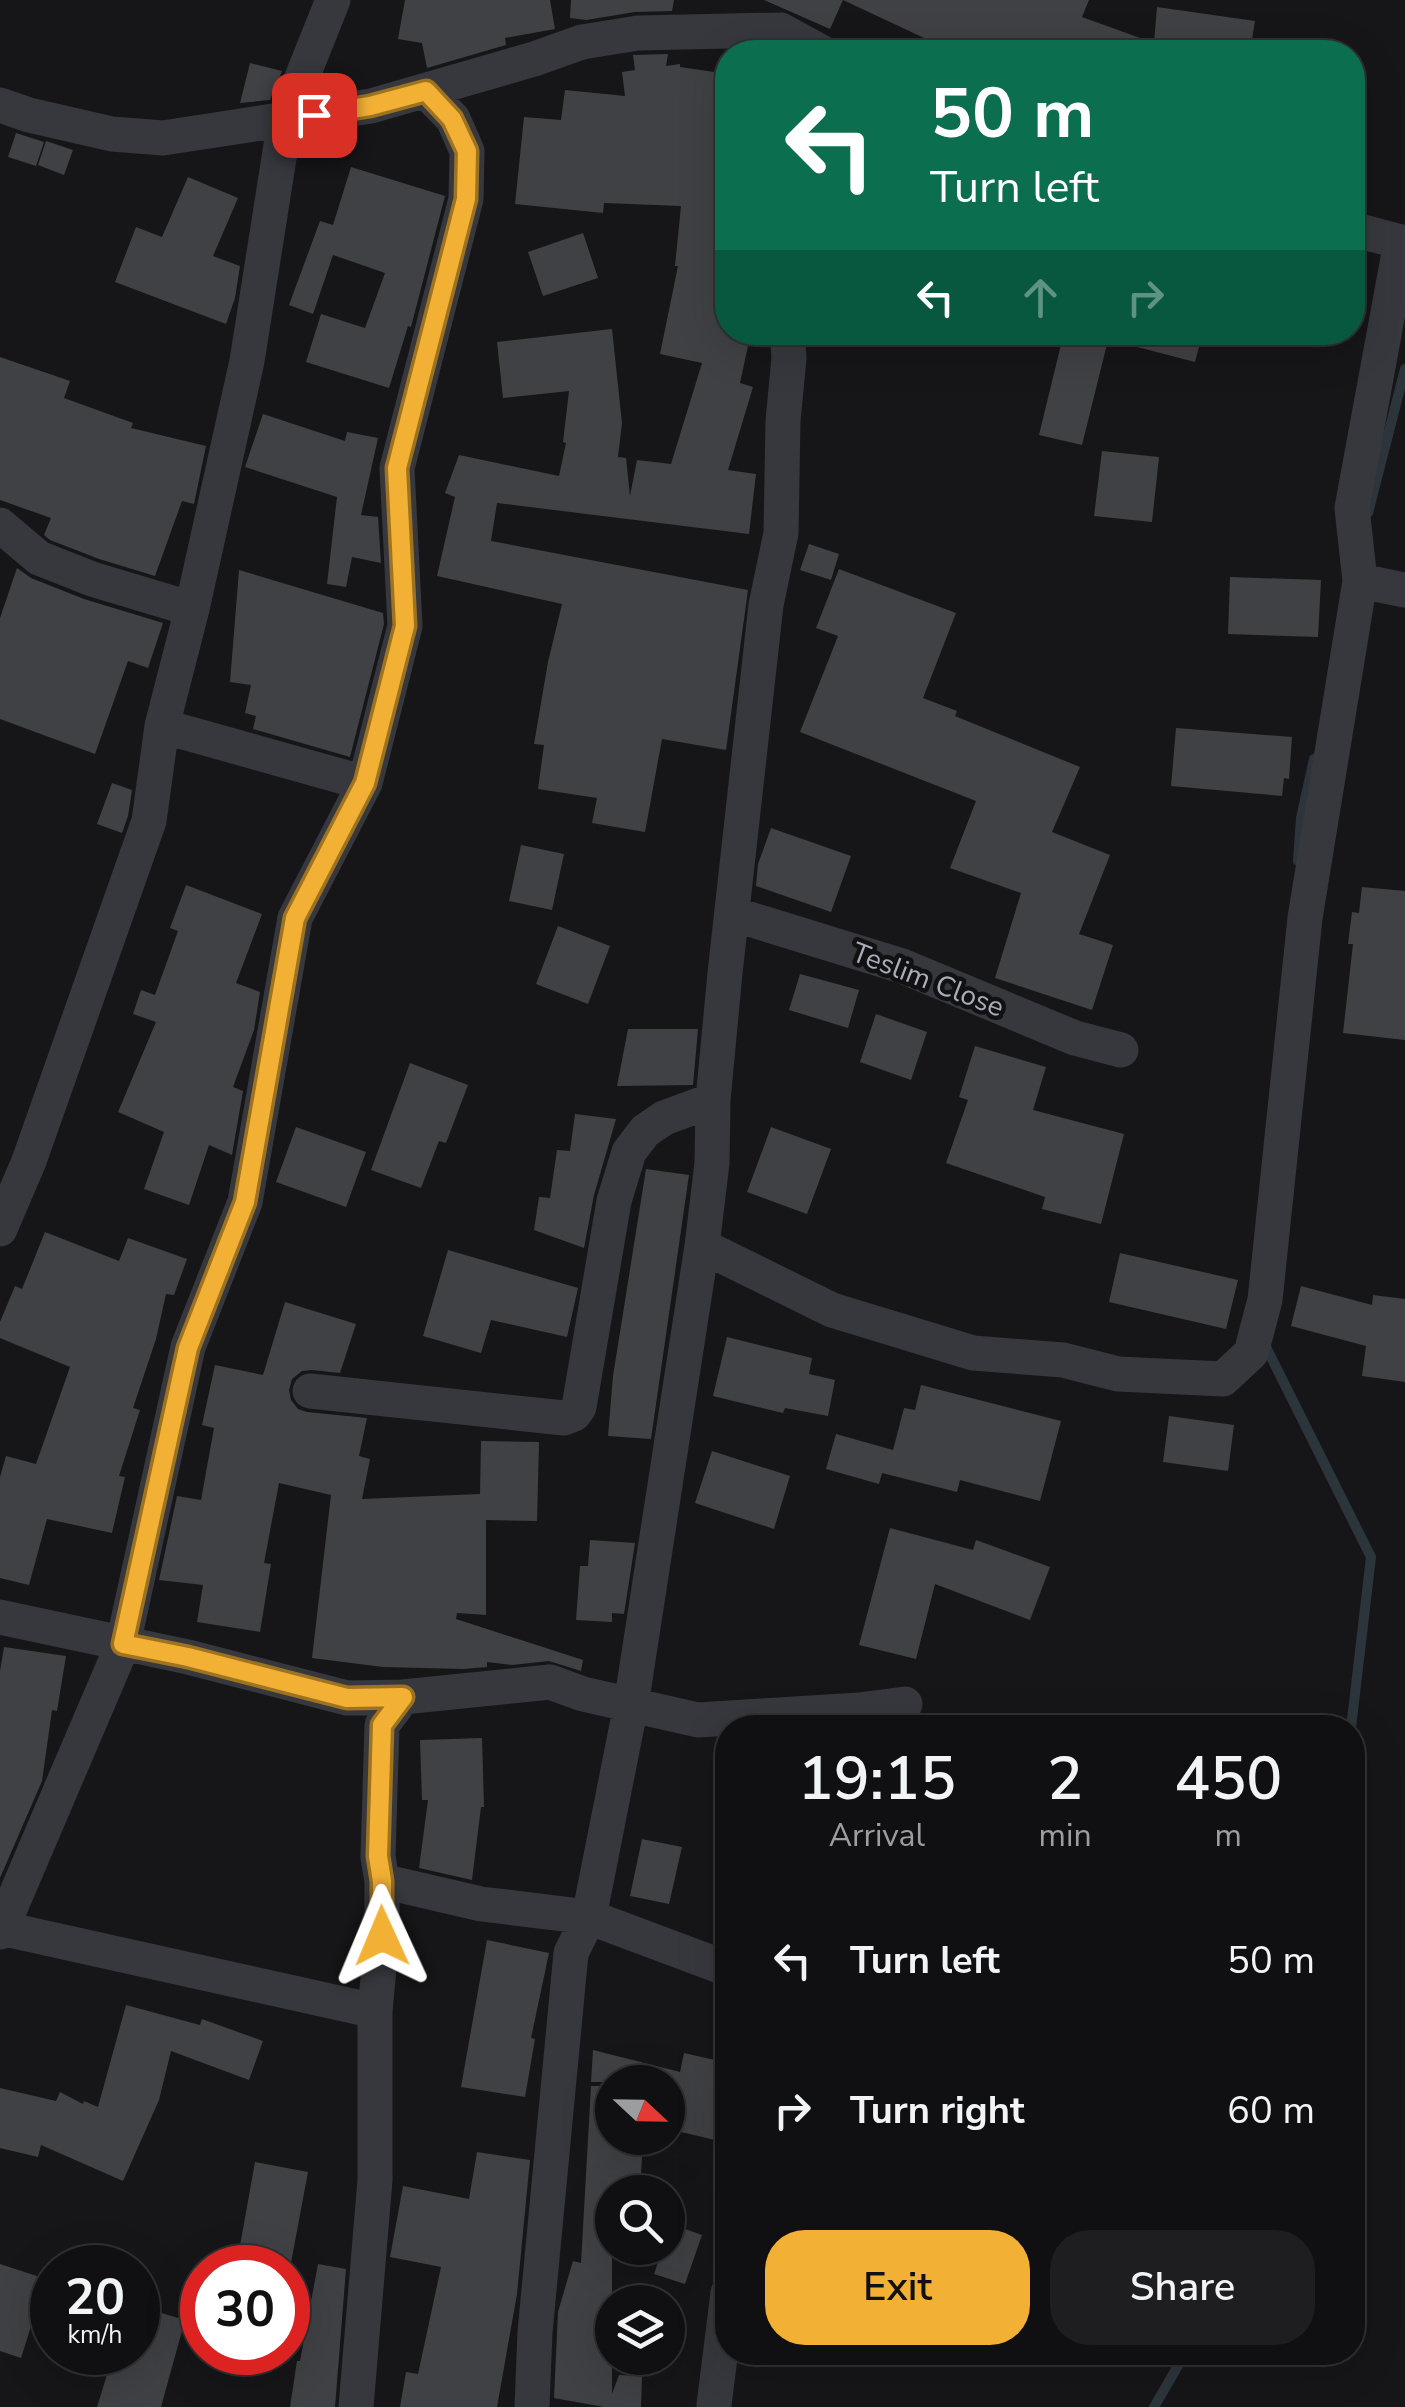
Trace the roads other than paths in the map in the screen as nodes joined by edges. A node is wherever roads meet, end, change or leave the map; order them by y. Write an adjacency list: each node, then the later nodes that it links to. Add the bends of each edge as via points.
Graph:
1 (333, 0): 5 (street)
2 (784, 27): 3 (street, via 582,42)
3 (426, 91): 5 (street); 14 (street, via 452,119 467,151 466,199 397,468 405,626)
4 (0, 105): 5 (street, via 112,134 163,138)
5 (285, 120): 12 (street, via 247,360)
6 (1365, 232): 7 (street)
7 (1403, 242): 10 (street, via 1352,508)
8 (788, 345): 15 (street, via 781,533 766,605)
9 (0, 526): 12 (street, via 39,558)
10 (1360, 582): 11 (street); 19 (street, via 1305,918 1265,1300 1252,1353 1223,1379 1118,1374 1063,1360 973,1352 832,1310)
11 (1405, 590)
12 (192, 609): 13 (street)
13 (162, 726): 14 (street); 18 (street, via 148,821)
14 (365, 783): 22 (street, via 295,918 245,1202 188,1348)
15 (733, 914): 16 (street, Teslim Close, via 902,966 1075,1038); 17 (street)
16 (1121, 1050)
17 (713, 1100): 19 (street); 20 (street, via 664,1118 628,1152 578,1407 570,1417)
18 (0, 1229)
19 (702, 1246): 24 (street)
20 (310, 1391)
21 (0, 1617): 22 (street)
22 (123, 1644): 23 (street, via 347,1698); 30 (street)
23 (403, 1697): 24 (street, via 550,1682); 28 (street, via 382,1725)
24 (631, 1704): 27 (street); 29 (street)
25 (905, 1704): 26 (street)
26 (778, 1715)
27 (715, 1719)
28 (382, 1881): 29 (street, via 481,1904); 32 (street)
29 (589, 1917): 31 (street); 36 (street, via 571,1953)
30 (1, 1930): 32 (street)
31 (715, 1964)
32 (375, 2011): 35 (street, via 375,2180)
33 (719, 2365): 34 (street)
34 (714, 2405)
35 (356, 2407)
36 (532, 2407)

